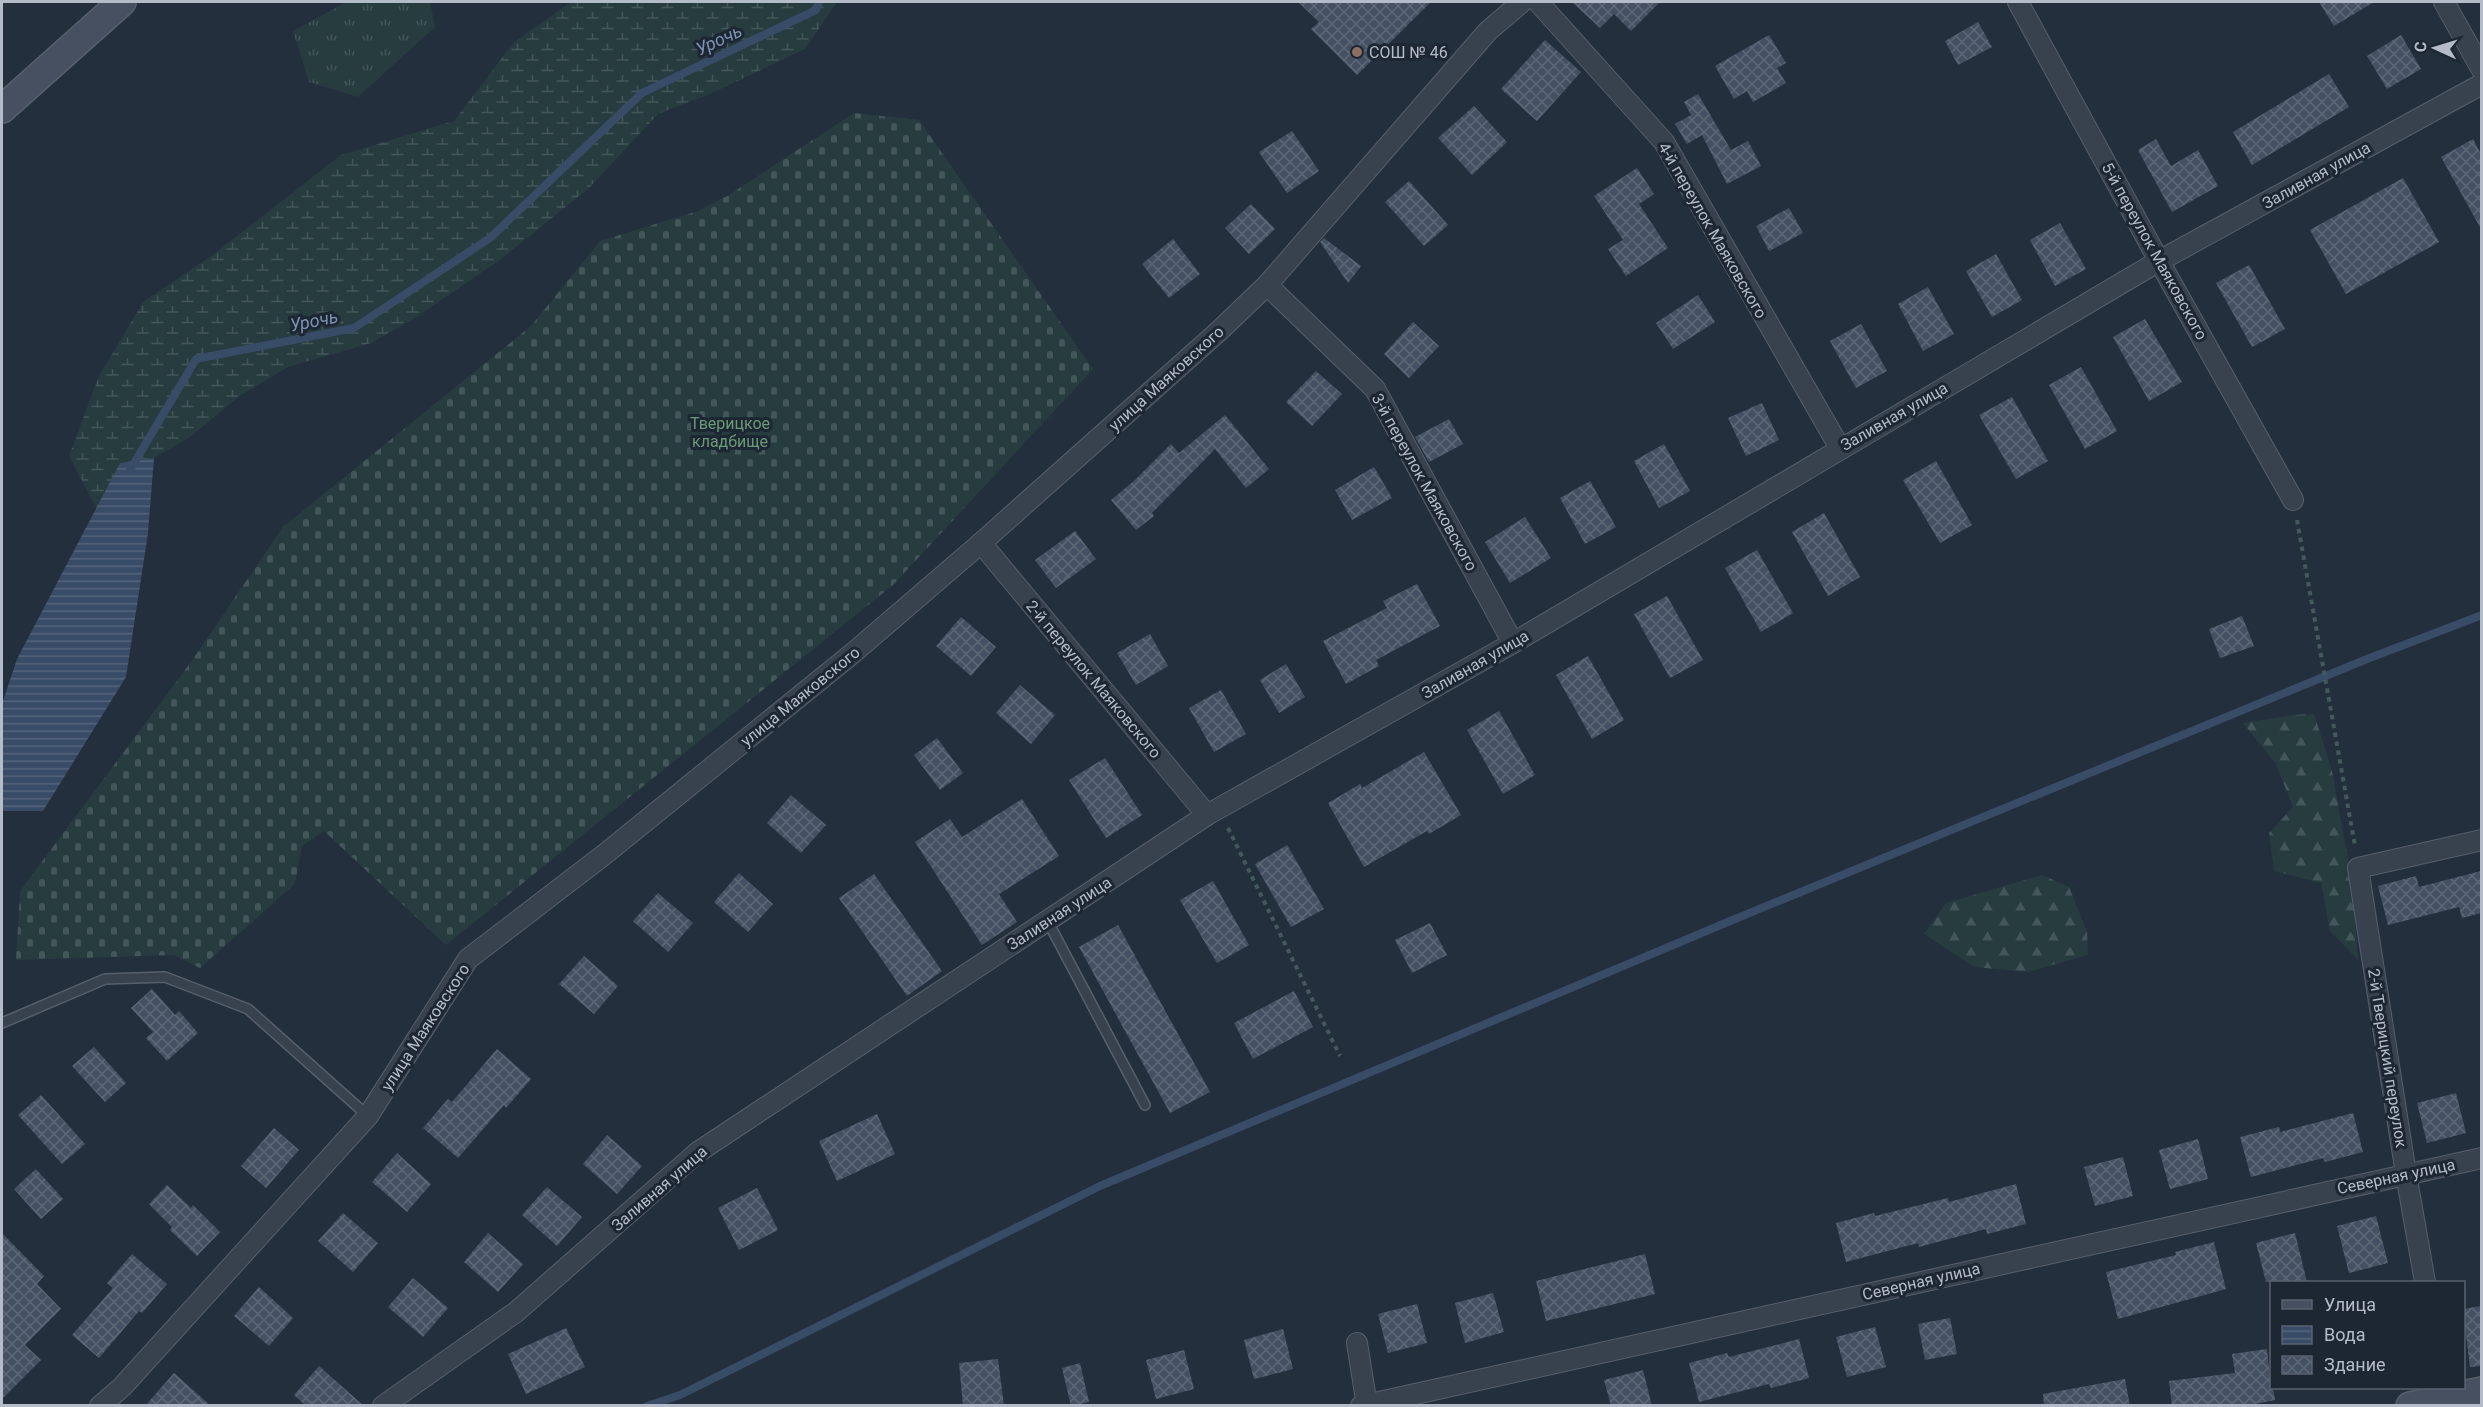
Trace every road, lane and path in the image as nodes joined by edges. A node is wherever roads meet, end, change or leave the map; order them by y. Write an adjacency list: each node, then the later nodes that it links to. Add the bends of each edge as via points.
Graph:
1 (122, 2): 8 (main road)
2 (1522, 2): 10 (street, улица Маяковского, via 1488,31)
3 (1539, 2): 11 (street, 4-й переулок Маяковского, via 1664,142)
4 (2018, 2): 9 (street, 5-й переулок Маяковского)
5 (2444, 2): 6 (street)
6 (2481, 70)
7 (2481, 84): 9 (street, Заливная улица)
8 (2, 110)
9 (2159, 261): 11 (street, Заливная улица); 12 (street, 5-й переулок Маяковского)
10 (1267, 285): 13 (street, улица Маяковского); 14 (street, 3-й переулок Маяковского, via 1376,389)
11 (1840, 448): 14 (street, Заливная улица)
12 (2294, 500): 17 (path)
13 (981, 543): 15 (street, 2-й переулок Маяковского); 22 (street, улица Маяковского, via 844,661 468,959)
14 (1513, 643): 15 (street, Заливная улица)
15 (1213, 812): 18 (street, Заливная улица); 20 (path)
16 (2481, 840): 17 (street)
17 (2358, 868): 24 (street, 2-й Тверицкий переулок)
18 (1047, 920): 21 (lane); 31 (street, Заливная улица, via 698,1152 516,1312)
19 (2, 1023): 22 (lane, via 105,979 165,977 248,1009)
20 (1340, 1056)
21 (1145, 1105)
22 (368, 1116): 30 (street, улица Маяковского, via 122,1388)
23 (2481, 1158): 24 (street, Северная улица)
24 (2406, 1174): 25 (street, 2-й Тверицкий переулок); 29 (street, Северная улица)
25 (2425, 1281)
26 (1357, 1343): 29 (street)
27 (2481, 1391): 28 (main road)
28 (2445, 1397): 32 (main road)
29 (1364, 1405)
30 (100, 1406)
31 (383, 1406)
32 (2410, 1406)

